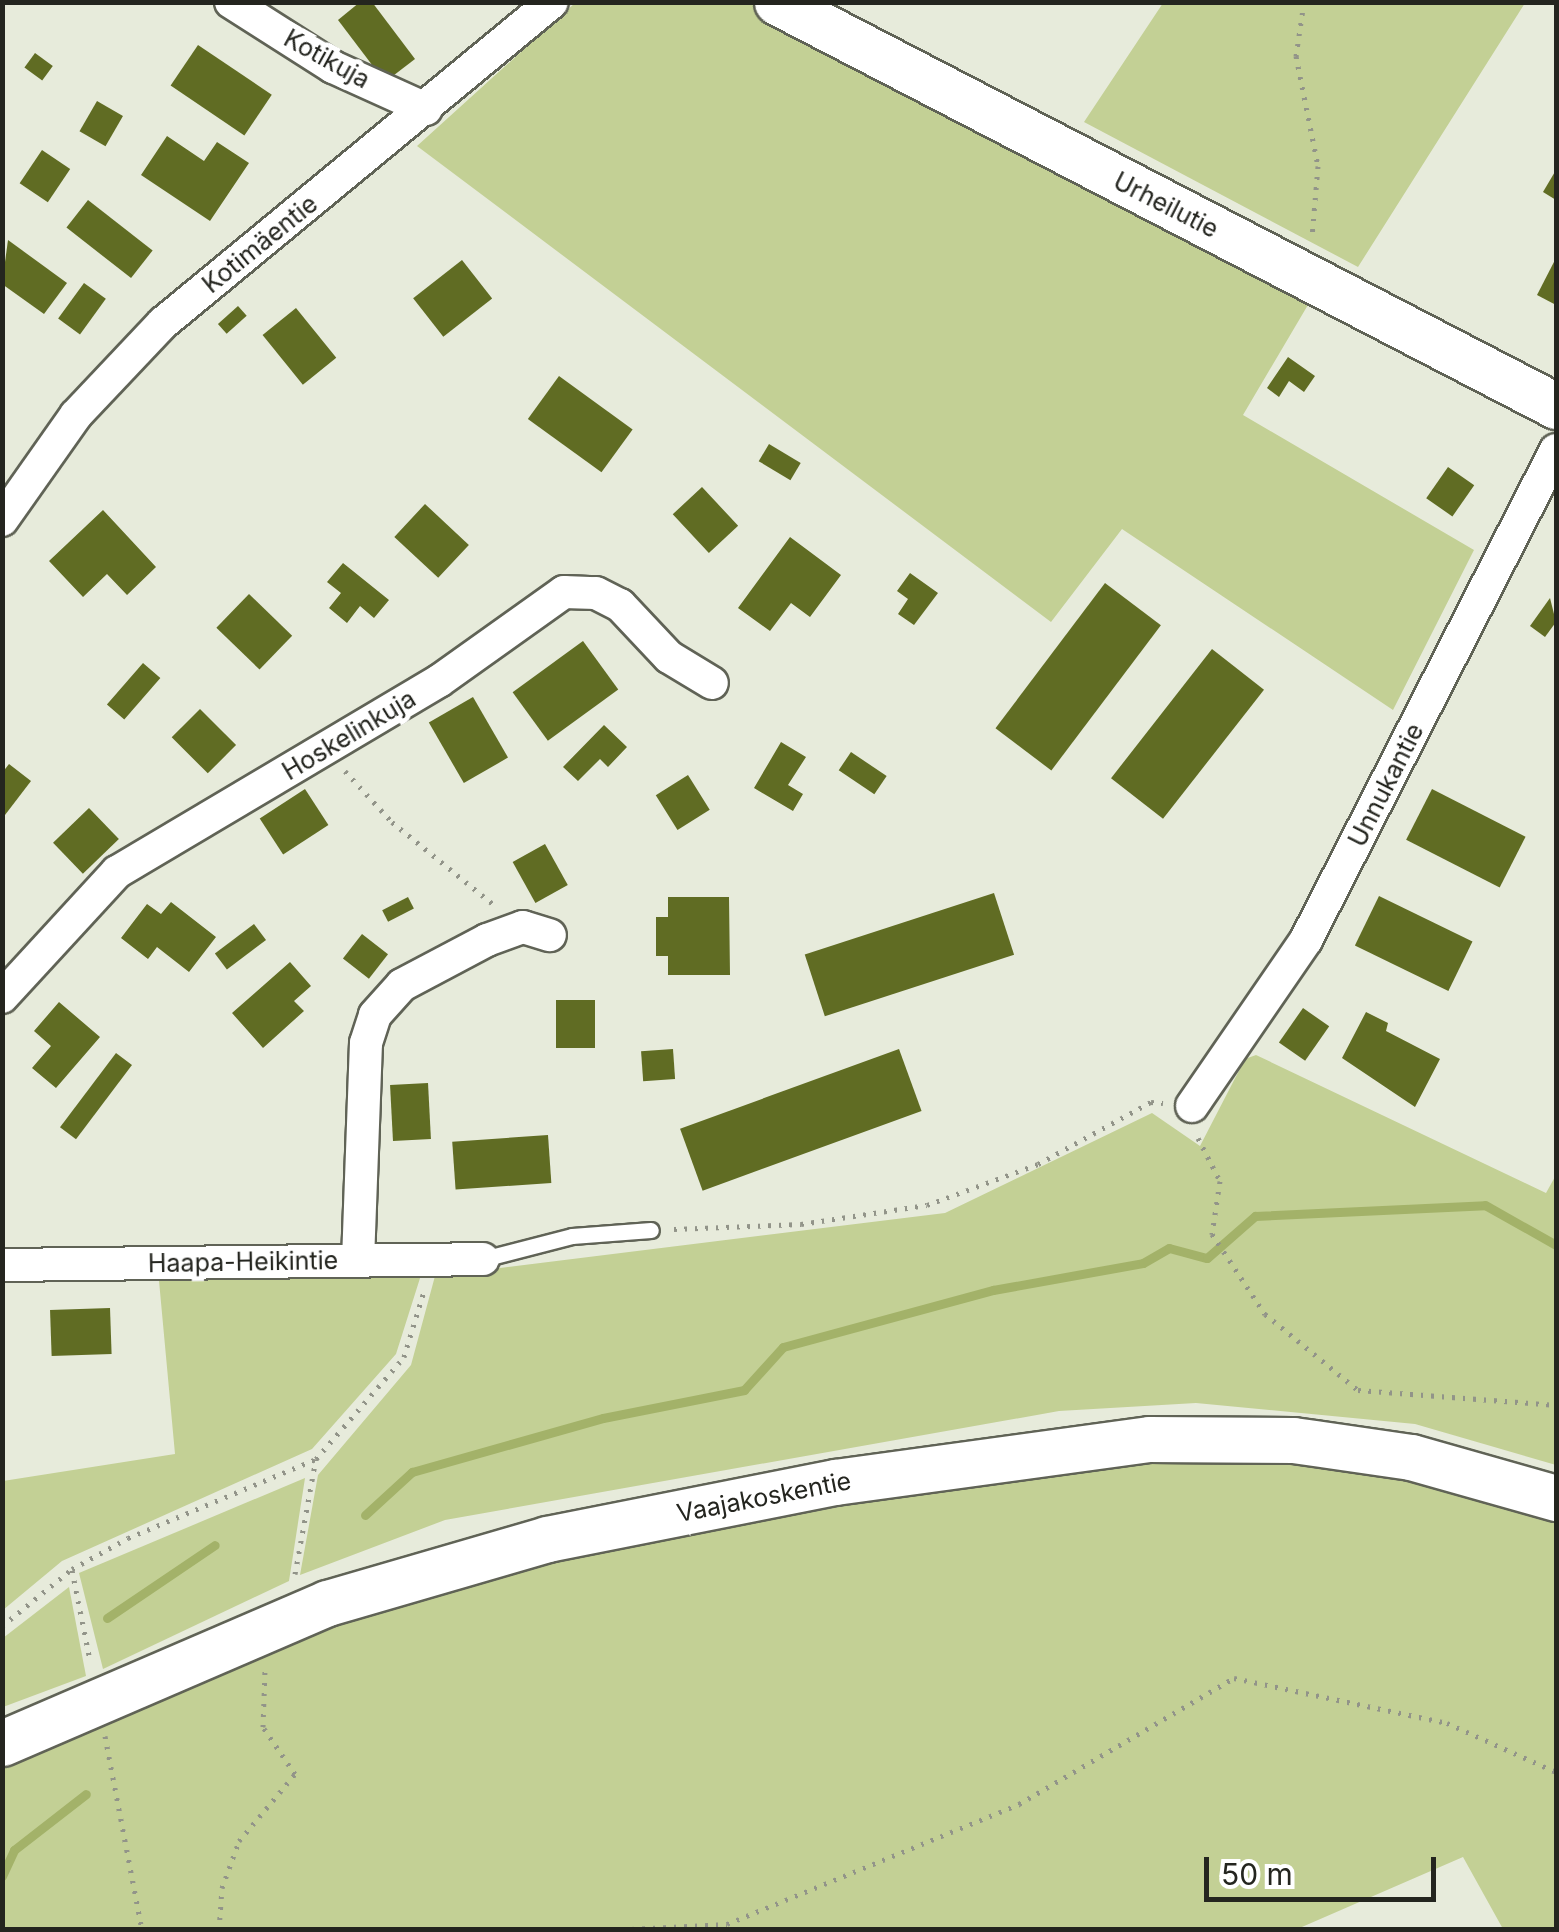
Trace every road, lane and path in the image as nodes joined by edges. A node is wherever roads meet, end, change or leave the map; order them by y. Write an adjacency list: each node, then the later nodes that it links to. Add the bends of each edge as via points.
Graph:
1 (231, 2): 5 (street, Kotikuja, via 333,68)
2 (552, 2): 5 (street, Kotimäentie)
3 (777, 2): 7 (main road, Urheilutie)
4 (1304, 2): 6 (path, via 1296,56 1318,166)
5 (426, 108): 9 (street, Kotimäentie, via 163,323 76,415)
6 (1311, 255)
7 (1556, 406)
8 (1556, 450): 14 (street, Unnukantie, via 1306,940 1276,993)
9 (2, 520)
10 (712, 682): 11 (street, Hoskelinkuja, via 669,658 620,604 596,593 564,592 439,682)
11 (326, 749): 12 (path, via 392,822); 13 (street, Hoskelinkuja, via 116,872)
12 (536, 931): 18 (street, via 402,986 376,1015 366,1043)
13 (2, 997)
14 (1192, 1106): 15 (path, via 1151,1102 1038,1164 926,1205 801,1224); 20 (path, via 1198,1138 1220,1181 1212,1234 1265,1314 1358,1390)
15 (651, 1230): 16 (lane, via 572,1236)
16 (483, 1259): 17 (street, Haapa-Heikintie)
17 (433, 1260): 18 (street, Haapa-Heikintie); 21 (path, via 404,1358)
18 (358, 1261): 19 (street, Haapa-Heikintie)
19 (2, 1265)
20 (1556, 1405)
21 (316, 1459): 23 (path); 24 (path)
22 (1556, 1498): 29 (main road, Vaajakoskentie, via 1411,1457 1293,1440 1149,1439 835,1482 547,1539 327,1603)
23 (72, 1569): 25 (path); 27 (path)
24 (292, 1593)
25 (2, 1626)
26 (265, 1657): 32 (path, via 264,1727 295,1774 239,1841 222,1888)
27 (90, 1660)
28 (104, 1727): 31 (path)
29 (2, 1743)
30 (1556, 1772): 33 (path, via 1447,1723 1234,1678 1020,1804 727,1924)
31 (142, 1930)
32 (218, 1930)
33 (611, 1930)

